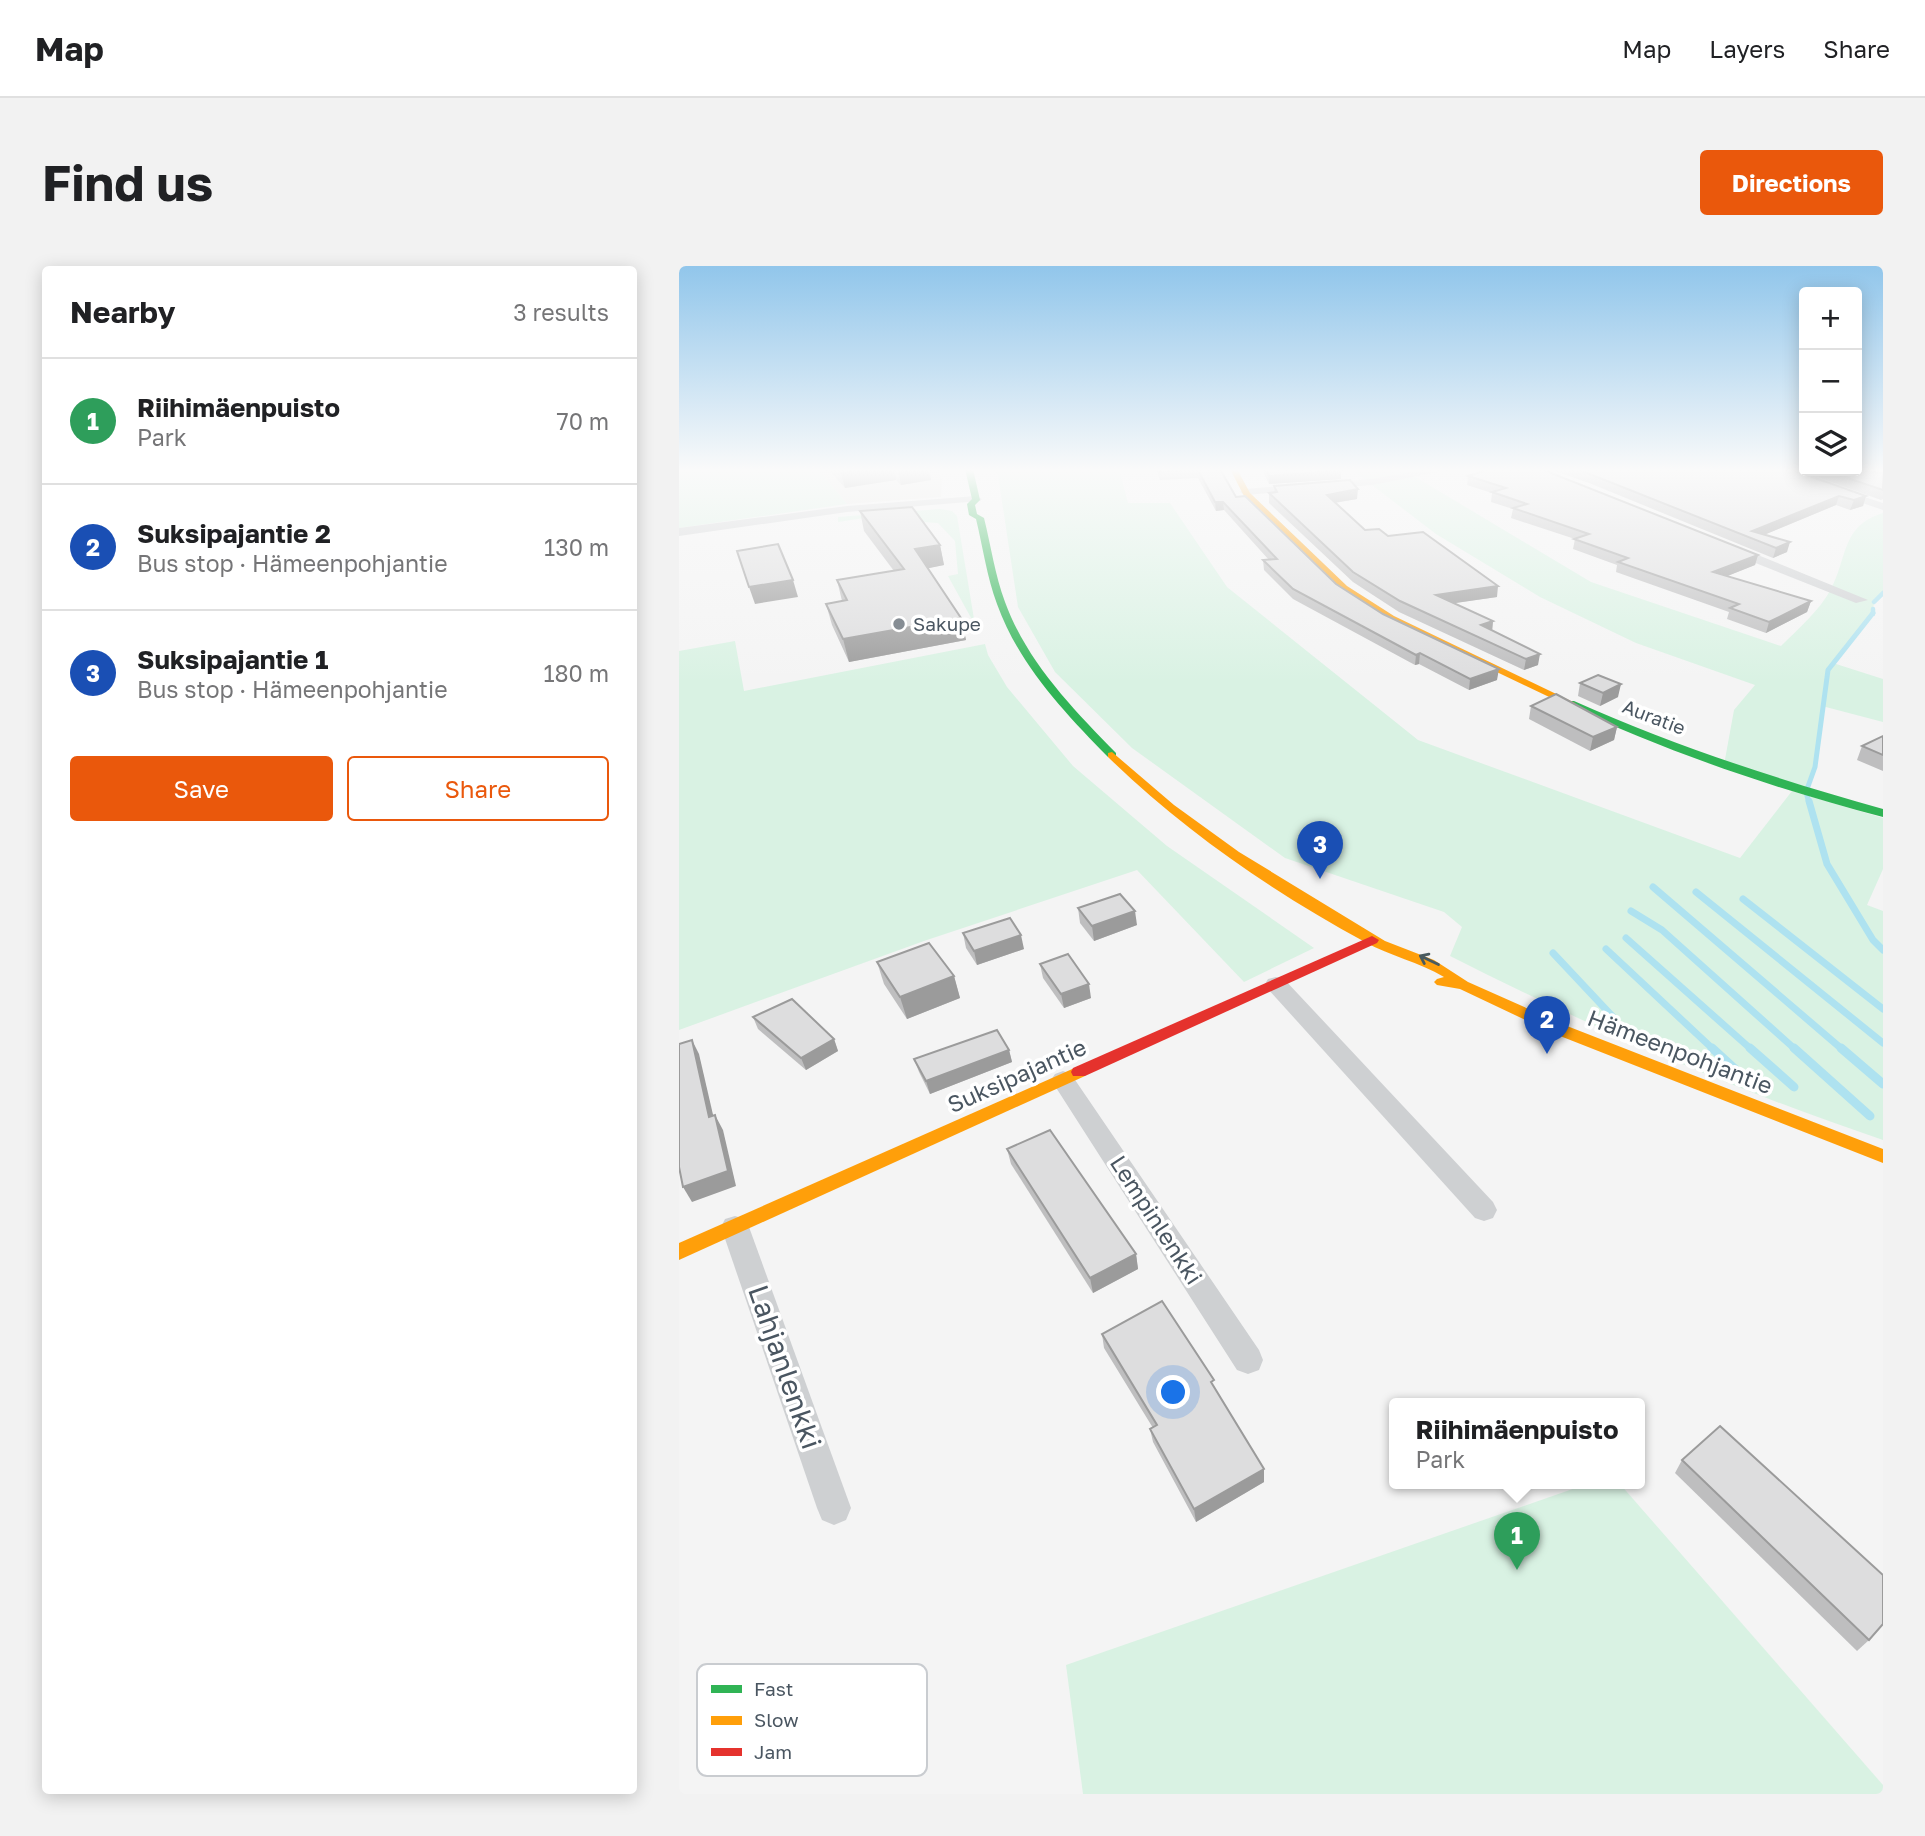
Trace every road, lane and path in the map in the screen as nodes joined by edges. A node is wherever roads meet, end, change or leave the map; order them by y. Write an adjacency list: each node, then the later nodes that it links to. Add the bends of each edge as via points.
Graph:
1 (986, 540): 6 (street, Hämeenpohjantie, via 1005,614 1041,679 1111,754 1193,825)
2 (1295, 540): 5 (street, Auratie, via 1344,588 1391,618 1613,724 1780,785)
3 (1712, 540): 4 (street)
4 (1861, 600)
5 (1883, 813)
6 (1372, 940): 7 (street, Suksipajantie); 9 (street, Hämeenpohjantie, via 1411,951 1451,971 1463,985 1562,1030)
7 (1276, 984): 8 (street, Suksipajantie); 10 (street)
8 (1063, 1080): 11 (street, Suksipajantie); 13 (street, Lempinlenkki)
9 (1883, 1156)
10 (1484, 1210)
11 (735, 1227): 12 (street, Suksipajantie); 14 (street, Lahjanlenkki)
12 (679, 1252)
13 (1248, 1360)
14 (834, 1508)

